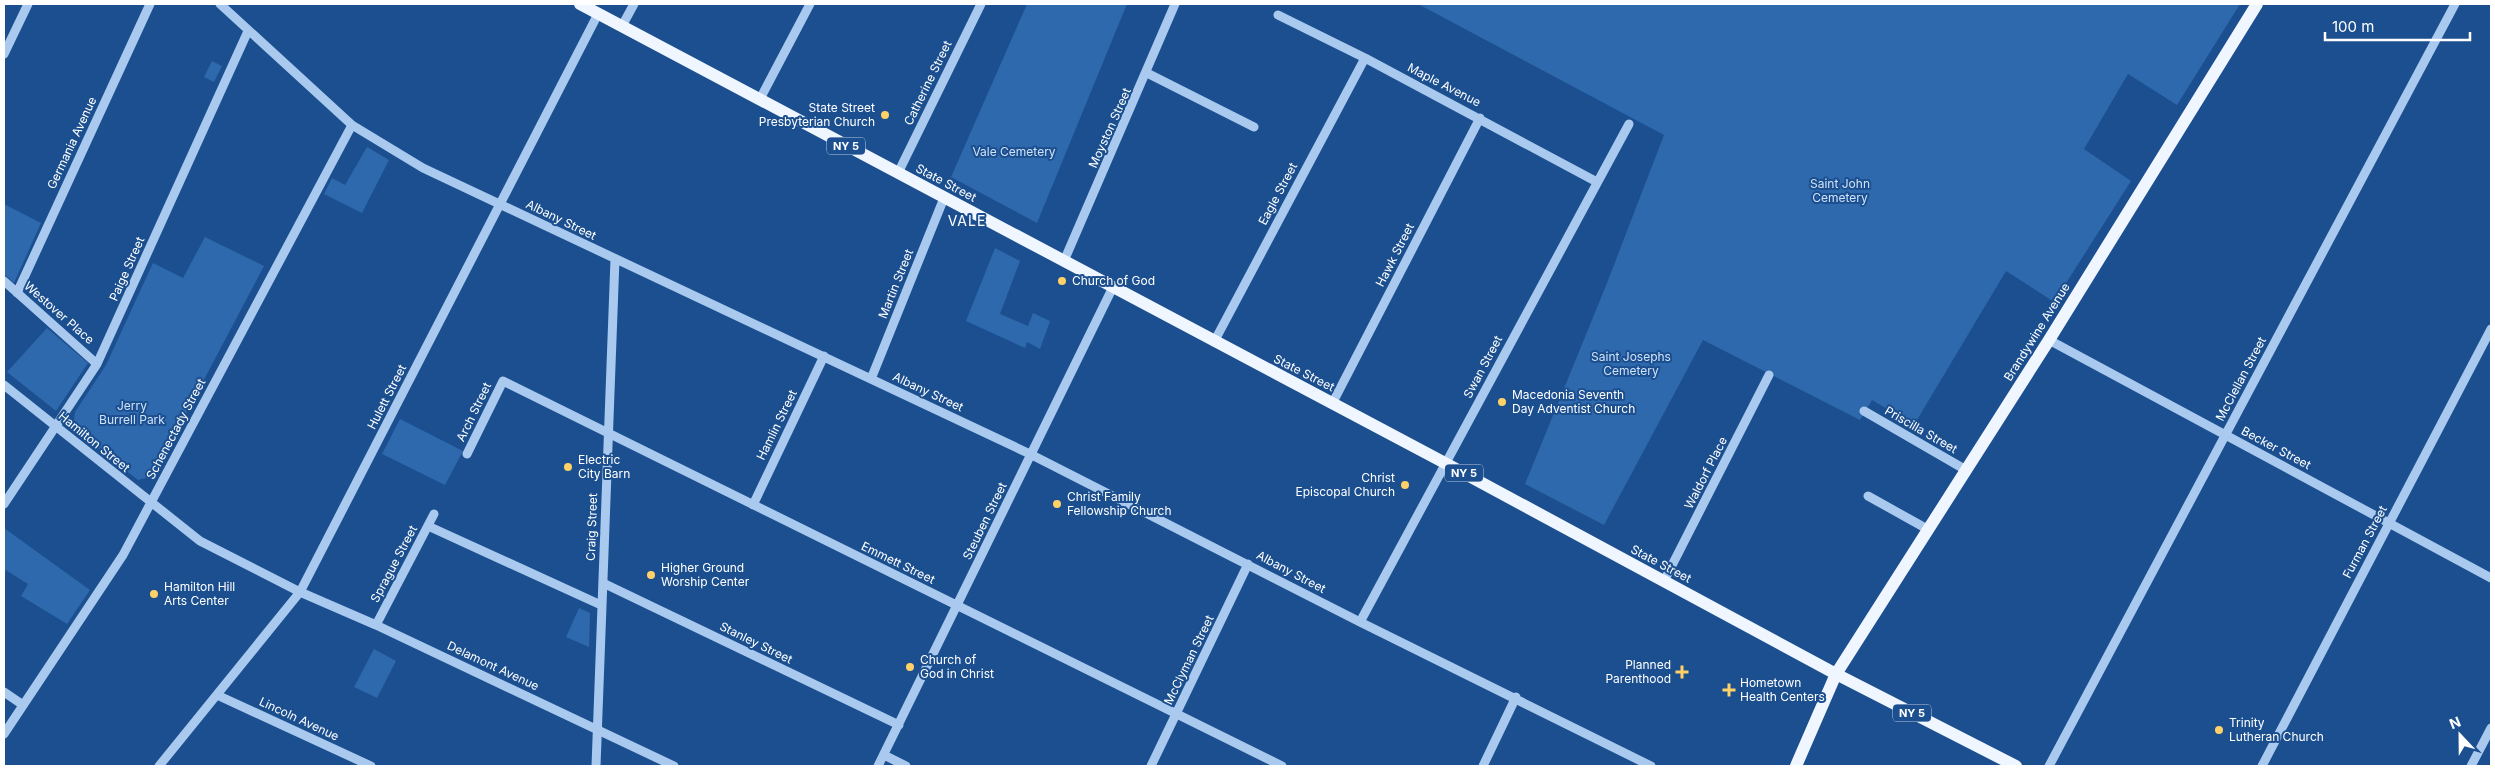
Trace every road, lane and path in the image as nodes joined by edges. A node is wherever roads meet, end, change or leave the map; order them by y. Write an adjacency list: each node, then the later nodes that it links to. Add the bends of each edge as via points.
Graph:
1 (28, 4): 15 (street)
2 (150, 4): 31 (street, Germania Avenue)
3 (220, 4): 14 (street, Albany Street)
4 (580, 4): 11 (main road, State Street / NY 5)
5 (634, 4): 13 (street)
6 (810, 4): 18 (street)
7 (981, 4): 23 (street, Catherine Street)
8 (1175, 4): 17 (street, Moyston Street)
9 (2258, 4): 33 (main road, Brandywine Avenue)
10 (2455, 4): 45 (street, McClellan Street)
11 (598, 14): 13 (main road, State Street / NY 5); 26 (street, Hulett Street)
12 (1278, 15): 16 (street, Maple Avenue)
13 (622, 26): 18 (main road, State Street / NY 5)
14 (248, 31): 21 (street, Albany Street); 36 (street, Paige Street)
15 (4, 54)
16 (1365, 58): 19 (street, Maple Avenue); 34 (street, Eagle Street)
17 (1147, 73): 22 (street); 28 (street, Moyston Street)
18 (760, 99): 23 (main road, State Street / NY 5)
19 (1480, 118): 24 (street, Maple Avenue); 41 (street, Hawk Street)
20 (1628, 124): 24 (street, Swan Street)
21 (352, 125): 26 (street, Albany Street, via 423,168); 51 (street, Schenectady Street)
22 (1254, 127)
23 (898, 174): 25 (main road, State Street / NY 5)
24 (1597, 182): 48 (street, Swan Street)
25 (944, 198): 28 (main road, State Street / NY 5); 38 (street, Martin Street)
26 (500, 204): 27 (street, Albany Street); 62 (street, Hulett Street)
27 (615, 259): 35 (street, Albany Street); 44 (street, Craig Street)
28 (1064, 261): 30 (main road, State Street / NY 5)
29 (4, 281): 31 (street, Westover Place)
30 (1113, 287): 34 (main road, State Street / NY 5); 47 (street, Steuben Street)
31 (17, 293): 36 (street, Westover Place)
32 (2491, 329): 55 (street, Furman Street)
33 (2049, 340): 45 (street, Becker Street); 49 (main road, Brandywine Avenue)
34 (1214, 342): 41 (main road, State Street / NY 5)
35 (824, 356): 38 (street, Albany Street); 53 (street, Hamlin Street)
36 (97, 364): 43 (street, Paige Street)
37 (1769, 375): 60 (street, Waldorf Place)
38 (872, 379): 47 (street, Albany Street)
39 (502, 381): 44 (street, Emmett Street); 46 (street, Arch Street)
40 (4, 385): 43 (street, Hamilton Street)
41 (1332, 404): 48 (main road, State Street / NY 5)
42 (1864, 412): 49 (street, Priscilla Street)
43 (56, 427): 51 (street, Hamilton Street); 52 (street, Paige Street)
44 (608, 434): 53 (street, Emmett Street); 61 (street, Craig Street)
45 (2225, 435): 55 (street, Becker Street); 90 (street, McClellan Street)
46 (467, 454)
47 (1030, 454): 58 (street, Albany Street); 64 (street, Steuben Street)
48 (1445, 463): 60 (main road, State Street / NY 5); 65 (street, Swan Street)
49 (1966, 470): 57 (main road, Brandywine Avenue)
50 (1868, 496): 57 (street)
51 (151, 503): 62 (street, Hamilton Street, via 200,541); 71 (street, Schenectady Street, via 123,555)
52 (4, 504)
53 (753, 505): 64 (street, Emmett Street)
54 (434, 514): 56 (street, Sprague Street)
55 (2389, 523): 59 (street, Becker Street); 91 (street, Furman Street)
56 (428, 526): 63 (street); 66 (street, Sprague Street)
57 (1929, 530): 67 (main road, Brandywine Avenue)
58 (1248, 564): 65 (street, Albany Street); 72 (street, McClyman Street)
59 (2491, 578)
60 (1664, 581): 67 (main road, State Street / NY 5)
61 (603, 583): 63 (street, Craig Street); 73 (street, Stanley Street)
62 (300, 592): 66 (street, Delamont Avenue); 69 (street, Hulett Street)
63 (601, 605): 75 (street, Craig Street)
64 (957, 607): 72 (street, Emmett Street); 73 (street, Steuben Street)
65 (1360, 622): 70 (street, Albany Street)
66 (376, 625): 75 (street, Delamont Avenue)
67 (1836, 674): 88 (main road, Brandywine Avenue); 89 (main road, State Street / NY 5)
68 (4, 692): 71 (street)
69 (217, 694): 78 (street, Hulett Street); 79 (street, Lincoln Avenue)
70 (1516, 697): 86 (street); 87 (street, Albany Street)
71 (23, 705): 76 (street, Schenectady Street)
72 (1176, 714): 84 (street, McClyman Street); 85 (street, Emmett Street)
73 (899, 725): 77 (street, Steuben Street)
74 (2491, 728): 92 (street)
75 (597, 729): 80 (street, Craig Street); 81 (street, Delamont Avenue)
76 (4, 734)
77 (884, 755): 82 (street, Steuben Street); 83 (street)
78 (159, 766)
79 (371, 766)
80 (596, 766)
81 (674, 766)
82 (878, 766)
83 (906, 766)
84 (1151, 766)
85 (1282, 766)
86 (1483, 766)
87 (1651, 766)
88 (1796, 766)
89 (2016, 766)
90 (2049, 766)
91 (2262, 766)
92 (2471, 766)

